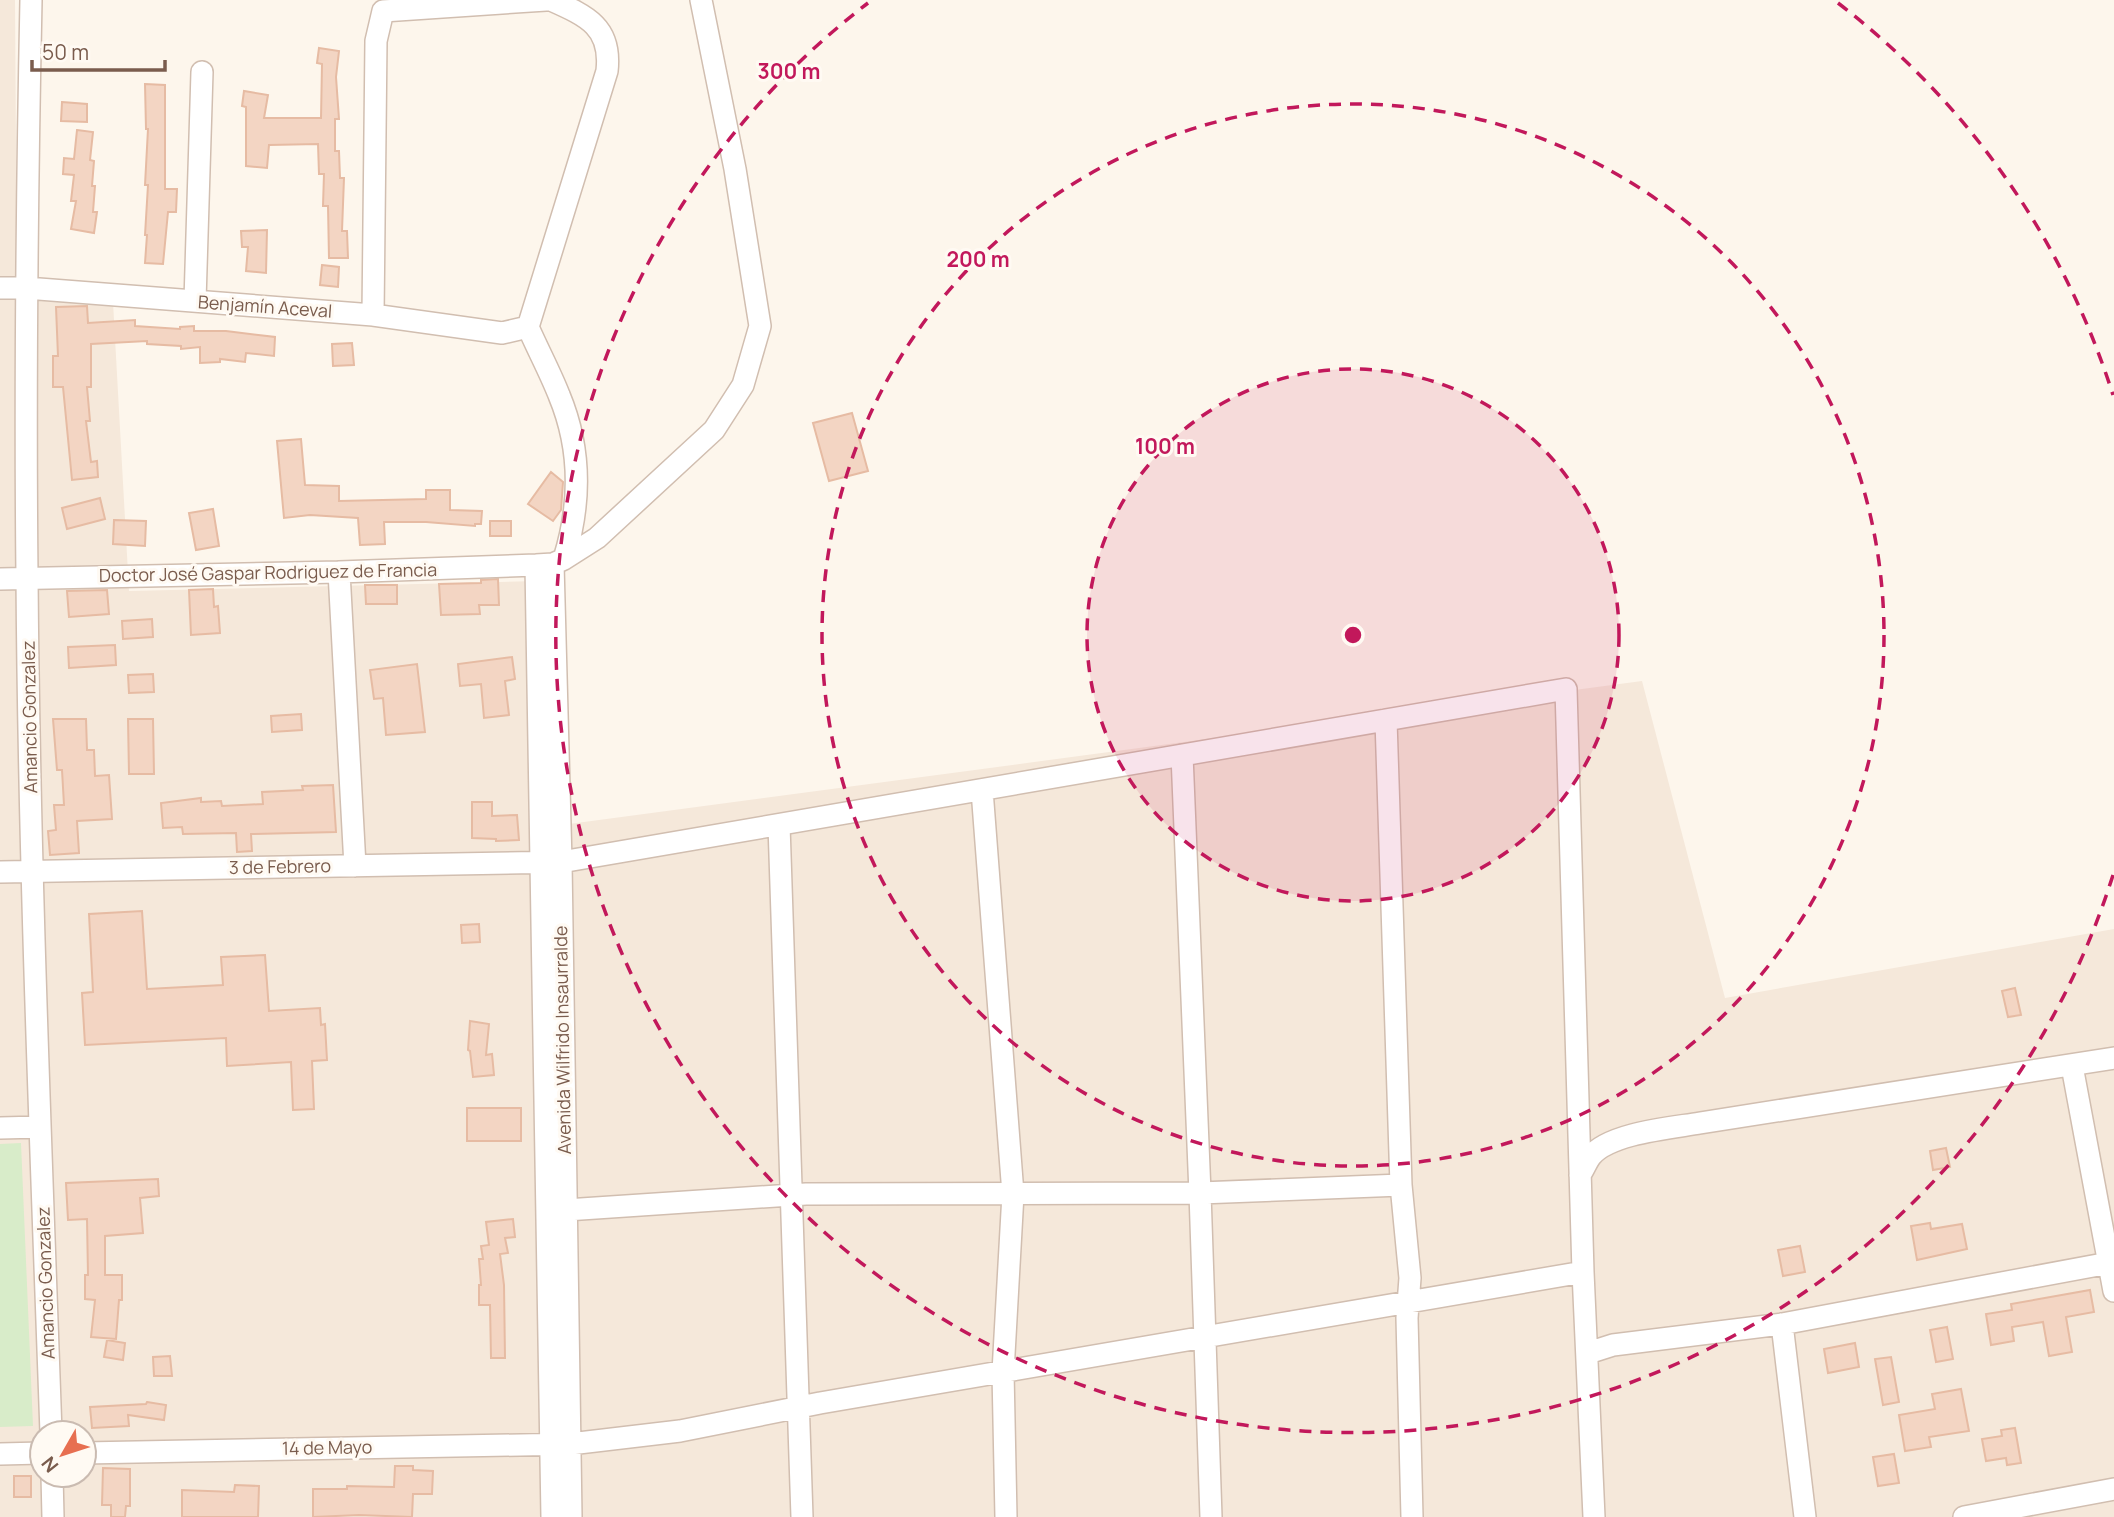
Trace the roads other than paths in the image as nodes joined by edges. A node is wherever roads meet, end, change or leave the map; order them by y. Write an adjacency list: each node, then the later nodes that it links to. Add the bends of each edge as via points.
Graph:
1 (31, 0): 6 (street, Amancio Gonzalez)
2 (548, 0): 8 (street, via 383,11 376,41); 9 (street, via 597,26 609,51 607,71)
3 (701, 0): 10 (street, via 760,326 743,385 714,430 597,538)
4 (202, 72): 7 (street)
5 (0, 288): 6 (street, Benjamín Aceval)
6 (26, 288): 7 (street, Benjamín Aceval); 13 (street, Amancio Gonzalez)
7 (195, 301): 8 (street, Benjamín Aceval)
8 (373, 315): 9 (street, Benjamín Aceval, via 502,332)
9 (528, 327): 10 (street, via 560,397 574,444 578,499 574,526)
10 (551, 563): 11 (street, Doctor José Gaspar Rodriguez de Francia); 18 (street, Avenida Wilfrido Insaurralde); 19 (street, Avenida Wilfrido Insaurralde)
11 (339, 572): 13 (street, Doctor José Gaspar Rodriguez de Francia); 20 (street)
12 (0, 579): 13 (street, Doctor José Gaspar Rodriguez de Francia)
13 (27, 579): 22 (street, Amancio Gonzalez)
14 (1386, 720): 15 (street, 3 de Febrero); 27 (street, 3 de Febrero, via 1566,689); 28 (street)
15 (1182, 755): 16 (street, 3 de Febrero); 29 (street)
16 (982, 790): 17 (street, 3 de Febrero); 30 (street)
17 (779, 825): 18 (street, 3 de Febrero); 31 (street)
18 (561, 862): 19 (street, 3 de Febrero); 32 (street, Avenida Wilfrido Insaurralde)
19 (540, 863): 20 (street, 3 de Febrero); 43 (street, Avenida Wilfrido Insaurralde)
20 (355, 866): 22 (street, 3 de Febrero)
21 (0, 872): 22 (street, 3 de Febrero)
22 (33, 872): 26 (street, Amancio Gonzalez)
23 (2114, 1058): 24 (street)
24 (2072, 1066): 27 (street, via 1632,1136 1592,1155); 33 (street)
25 (0, 1128): 26 (street)
26 (40, 1128): 42 (street, Amancio Gonzalez)
27 (1580, 1175): 34 (street)
28 (1401, 1185): 29 (street); 36 (street)
29 (1200, 1193): 30 (street); 38 (street)
30 (1013, 1194): 31 (street); 40 (street)
31 (791, 1195): 32 (street); 41 (street)
32 (566, 1210): 43 (street, Avenida Wilfrido Insaurralde)
33 (2112, 1263): 35 (street); 37 (street)
34 (1583, 1272): 36 (street, 14 de Mayo); 39 (street)
35 (2114, 1291)
36 (1408, 1302): 38 (street, 14 de Mayo); 55 (street)
37 (1782, 1324): 39 (street, via 1613,1345); 57 (street)
38 (1204, 1337): 40 (street, 14 de Mayo); 54 (street)
39 (1588, 1353): 56 (street)
40 (1003, 1372): 41 (street, 14 de Mayo); 53 (street)
41 (798, 1408): 43 (street, 14 de Mayo, via 680,1431); 52 (street)
42 (50, 1419)
43 (560, 1444): 44 (street, 14 de Mayo); 50 (street, Avenida Wilfrido Insaurralde); 51 (street, Avenida Wilfrido Insaurralde)
44 (98, 1452)
45 (28, 1453): 46 (street)
46 (0, 1454)
47 (52, 1489): 49 (street)
48 (2114, 1489): 58 (street)
49 (53, 1517)
50 (552, 1517)
51 (571, 1517)
52 (802, 1517)
53 (1006, 1517)
54 (1211, 1517)
55 (1412, 1517)
56 (1594, 1517)
57 (1805, 1517)
58 (1964, 1517)

